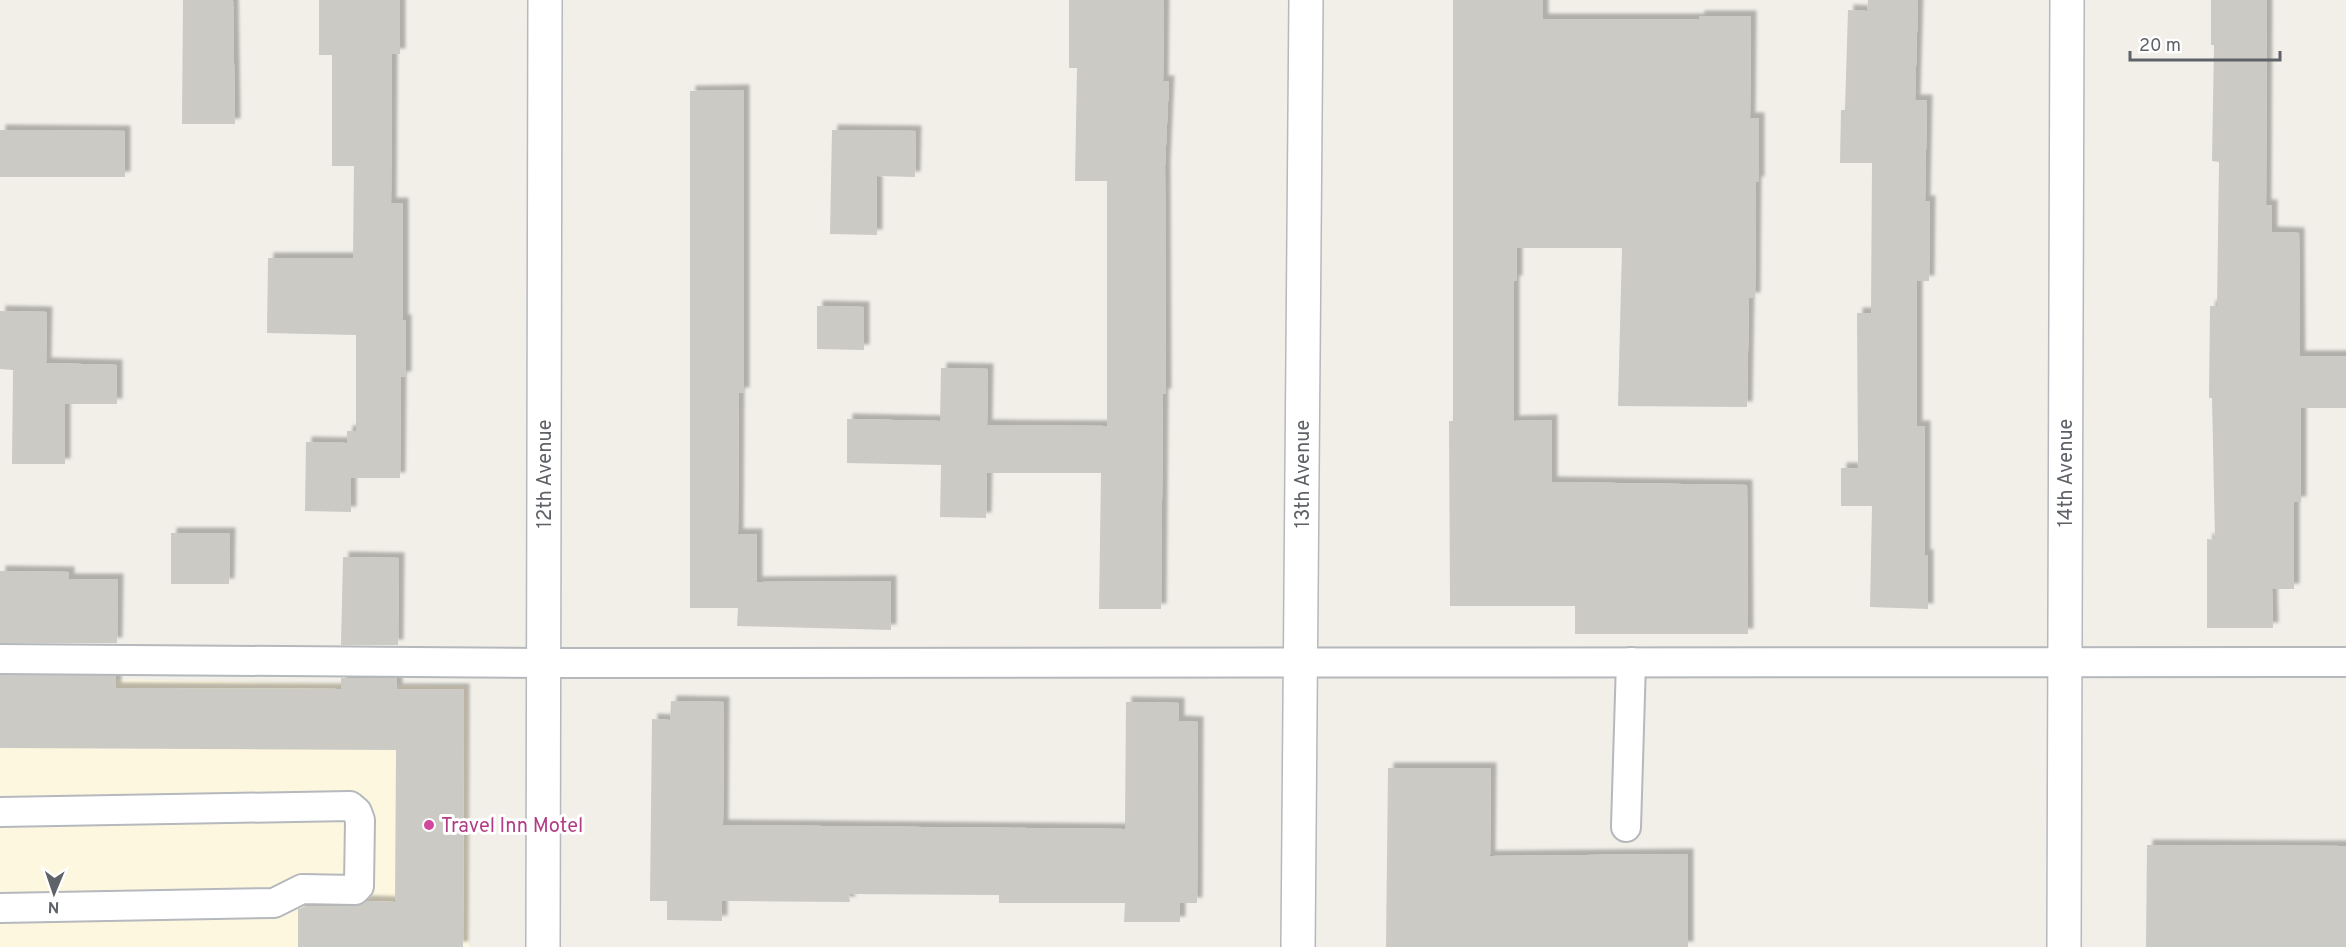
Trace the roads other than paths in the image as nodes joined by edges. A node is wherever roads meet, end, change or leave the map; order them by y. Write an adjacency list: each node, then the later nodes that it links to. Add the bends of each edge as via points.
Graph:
1 (545, 0): 9 (street, 12th Avenue)
2 (1306, 0): 6 (street, 13th Avenue)
3 (2067, 0): 5 (street, 14th Avenue)
4 (0, 659): 9 (lane)
5 (2064, 661): 7 (lane); 8 (lane); 15 (street, 14th Avenue)
6 (1300, 662): 7 (lane); 9 (lane); 14 (street, 13th Avenue)
7 (1631, 662): 11 (lane)
8 (2346, 662)
9 (544, 663): 13 (street, 12th Avenue)
10 (0, 812): 12 (lane, via 350,806 360,820 359,885 329,896 302,889 274,903)
11 (1626, 827)
12 (0, 908)
13 (543, 947)
14 (1298, 947)
15 (2064, 947)

